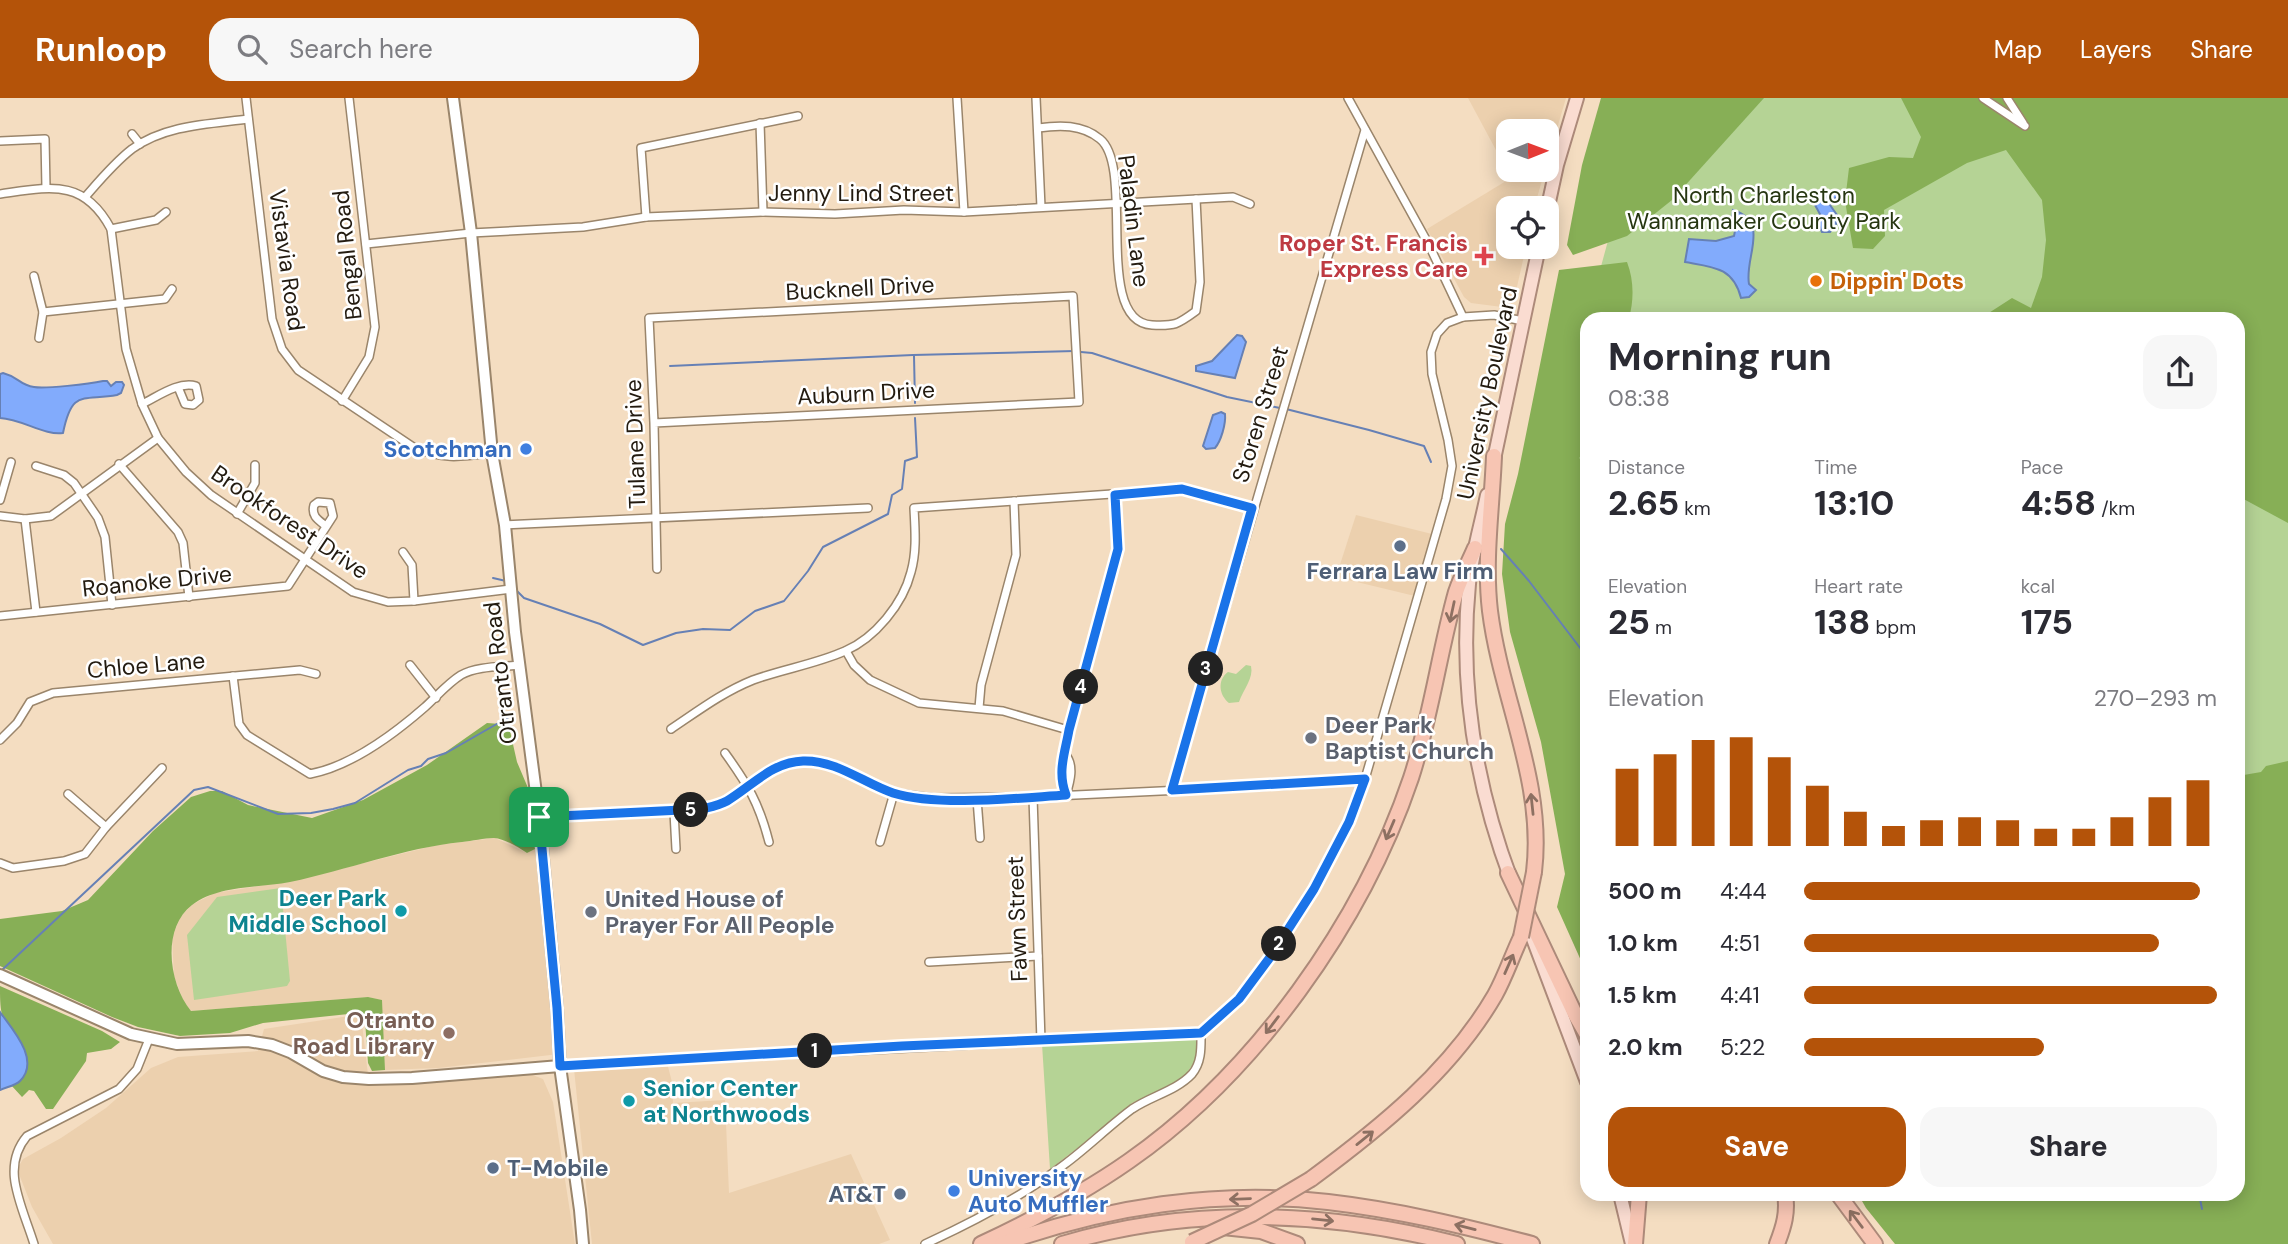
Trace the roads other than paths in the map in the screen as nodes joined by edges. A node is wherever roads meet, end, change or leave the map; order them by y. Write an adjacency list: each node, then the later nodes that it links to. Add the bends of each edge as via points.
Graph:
1 (246, 98): 11 (street, Vistavia Road)
2 (349, 98): 32 (street, Bengal Road)
3 (453, 98): 31 (street, Otranto Road)
4 (957, 98): 28 (street)
5 (1036, 98): 13 (street)
6 (1348, 98): 14 (street)
7 (1577, 98): 21 (main road)
8 (1983, 98): 9 (street, via 2025,126)
9 (2007, 98)
10 (798, 116): 12 (street)
11 (248, 119): 17 (street, via 169,131); 43 (street, Vistavia Road, via 272,319 282,349 298,370)
12 (760, 123): 27 (street); 29 (street, via 641,148)
13 (1038, 128): 23 (street, Paladin Lane, via 1061,125 1102,140 1110,156); 25 (street)
14 (1365, 130): 38 (street); 59 (street, Storen Street)
15 (132, 134): 17 (street)
16 (0, 141): 18 (street, via 45,139)
17 (140, 144): 20 (street)
18 (46, 188): 19 (street); 20 (street)
19 (0, 194)
20 (86, 196): 30 (street, Brookforest Drive)
21 (1551, 196)
22 (1196, 200): 23 (street, Jenny Lind Street); 23 (street, Paladin Lane, via 1200,282 1196,311 1176,326 1146,324 1130,313 1119,287); 24 (street, Jenny Lind Street, via 1233,197)
23 (1116, 203): 25 (street, Jenny Lind Street)
24 (1250, 204)
25 (1041, 207): 28 (street, Jenny Lind Street)
26 (166, 212): 30 (street, via 156,220)
27 (763, 212): 28 (street, Jenny Lind Street); 29 (street, Jenny Lind Street)
28 (964, 212)
29 (646, 217): 31 (street, Jenny Lind Street, via 583,227)
30 (111, 229): 36 (street, Brookforest Drive)
31 (471, 233): 32 (street, Jenny Lind Street); 48 (street, Otranto Road)
32 (366, 244): 43 (street, Bengal Road, via 373,343)
33 (1536, 259): 40 (main road, University Boulevard)
34 (34, 276): 37 (street)
35 (173, 289): 36 (street, via 164,299)
36 (121, 305): 37 (street); 45 (street, Brookforest Drive, via 126,349)
37 (43, 312): 41 (street)
38 (1463, 317): 40 (street, via 1494,315); 88 (street, via 1447,323 1431,352 1452,466)
39 (649, 318): 44 (street, Bucknell Drive, via 1073,296); 46 (street, Tulane Drive)
40 (1523, 321): 49 (main road, University Boulevard)
41 (39, 338)
42 (178, 387): 45 (street)
43 (342, 401): 48 (street, Vistavia Road, via 432,456)
44 (1079, 402): 46 (street, Auburn Drive)
45 (142, 404): 47 (street, Brookforest Drive)
46 (654, 423): 62 (street, Tulane Drive)
47 (158, 438): 51 (street); 60 (street, Brookforest Drive, via 186,472)
48 (492, 453): 64 (street, Otranto Road)
49 (1494, 456): 66 (main road, University Boulevard); 122 (highway, one-way to 49, bridge, via 1252,1214 1311,1179 1418,1092 1495,995 1521,937 1536,853 1528,767 1490,610)
50 (11, 462): 56 (street)
51 (119, 464): 54 (street); 71 (street, via 178,532)
52 (255, 465): 60 (street, via 255,483)
53 (36, 466): 54 (street, via 64,475)
54 (81, 495): 63 (street, via 51,516); 73 (street, via 105,537)
55 (1115, 495): 57 (street); 59 (street, via 1182,489); 84 (street, via 1118,549)
56 (0, 500)
57 (1014, 501): 76 (street, via 914,508 915,545 901,597 884,621); 82 (street, via 1017,555 981,685)
58 (868, 508): 62 (street)
59 (1252, 508): 90 (street, Storen Street)
60 (237, 514): 68 (street, Brookforest Drive)
61 (0, 516): 63 (street)
62 (657, 518): 64 (street); 69 (street, Tulane Drive)
63 (25, 519): 74 (street)
64 (505, 525): 70 (street, Otranto Road)
65 (326, 526): 68 (street, Roanoke Drive)
66 (1475, 548): 104 (main road, University Boulevard, via 1467,627 1469,707 1489,817); 125 (highway, one-way to 125, via 1457,590 1424,734 1389,834 1361,893 1268,1032 1177,1123 1130,1160 1029,1221)
67 (403, 552): 72 (street, via 412,565)
68 (305, 561): 71 (street, Roanoke Drive, via 288,586); 72 (street, Brookforest Drive, via 353,593)
69 (657, 569)
70 (511, 589): 72 (street, Brookforest Drive); 78 (street, Otranto Road)
71 (189, 597): 73 (street, Roanoke Drive)
72 (414, 601)
73 (112, 605): 74 (street, Roanoke Drive)
74 (36, 612): 75 (street, Roanoke Drive)
75 (0, 616)
76 (846, 651): 82 (street, via 870,680 919,703); 83 (street, via 729,691)
77 (410, 664): 81 (street)
78 (519, 665): 81 (street, via 462,675); 97 (street, Otranto Road)
79 (316, 674): 80 (street, Chloe Lane, via 300,670)
80 (233, 676): 81 (street, via 239,724 247,735 310,774 348,761); 85 (street, Chloe Lane, via 53,693 30,702)
81 (436, 698)
82 (979, 708): 84 (street)
83 (671, 729)
84 (1069, 730): 93 (street, via 1061,760)
85 (0, 740)
86 (725, 753): 89 (street)
87 (162, 768): 98 (street)
88 (1365, 779): 90 (street); 109 (street, via 1314,889 1271,956 1239,999)
89 (749, 786): 91 (street, via 774,768 802,761 826,764); 96 (street, via 724,803); 100 (street)
90 (1172, 790): 93 (street)
91 (894, 793): 95 (street); 101 (street)
92 (68, 794): 98 (street)
93 (1066, 795): 94 (street)
94 (1033, 797): 95 (street); 105 (street, Fawn Street)
95 (977, 799): 99 (street)
96 (674, 812): 97 (street); 102 (street)
97 (539, 817): 113 (street, Otranto Road)
98 (106, 827): 103 (street, via 85,853 74,857 13,868)
99 (980, 838)
100 (769, 842)
101 (880, 842)
102 (676, 849)
103 (0, 863)
104 (1508, 873): 108 (highway); 112 (main road, University Boulevard)
105 (1038, 956): 106 (street); 111 (street, Fawn Street)
106 (929, 962)
107 (0, 975): 110 (street)
108 (1580, 1023)
109 (1201, 1033): 111 (street); 124 (street, via 1201,1055 1181,1084 1133,1109 1063,1166 1021,1193)
110 (149, 1039): 113 (street, via 177,1044 254,1041 290,1052 323,1071 366,1079); 114 (street, via 137,1069 119,1089 27,1136)
111 (1041, 1041): 113 (street)
112 (1580, 1063)
113 (560, 1066): 123 (street, Otranto Road)
114 (8, 1154)
115 (4, 1179): 121 (street)
116 (1622, 1201): 131 (main road)
117 (1638, 1201): 131 (highway)
118 (1786, 1201): 132 (highway, via 1785,1224)
119 (1843, 1201): 133 (highway, one-way to 119)
120 (1085, 1238): 127 (highway); 128 (highway, via 1213,1226 1261,1231); 129 (highway, one-way to 129, via 1181,1220 1263,1217 1380,1227)
121 (35, 1243)
122 (1189, 1243)
123 (583, 1244)
124 (925, 1244)
125 (981, 1244)
126 (1002, 1244): 130 (highway, one-way to 126, via 1380,1209 1264,1199 1180,1201 1119,1211)
127 (1062, 1244)
128 (1297, 1244)
129 (1457, 1244)
130 (1532, 1244)
131 (1634, 1244)
132 (1777, 1244)
133 (1875, 1244)

